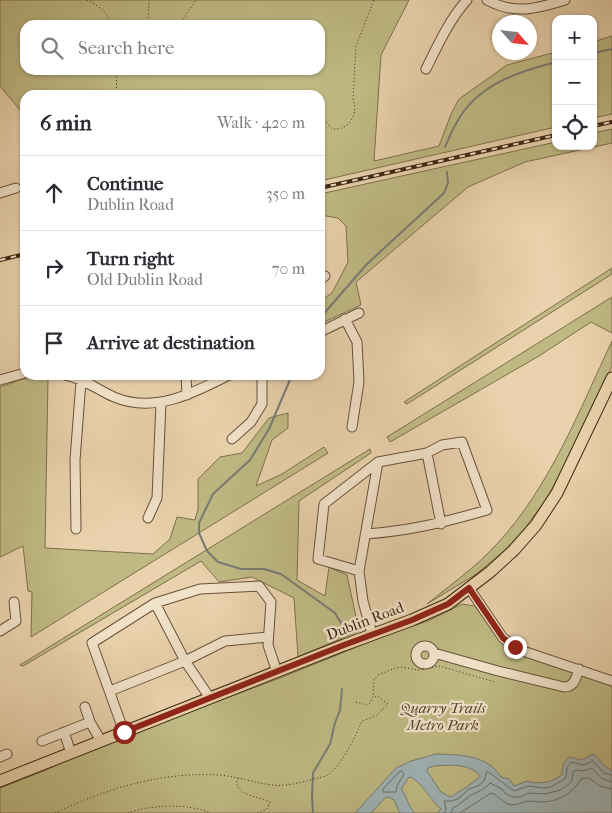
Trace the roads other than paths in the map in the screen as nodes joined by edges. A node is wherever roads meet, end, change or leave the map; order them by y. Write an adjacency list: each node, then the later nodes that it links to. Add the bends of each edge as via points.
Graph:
1 (467, 0): 4 (street, via 457,10)
2 (487, 0): 3 (street, via 504,7 526,10)
3 (565, 0)
4 (426, 69)
5 (16, 188): 6 (street)
6 (0, 193)
7 (359, 313): 8 (street)
8 (345, 320): 9 (street); 19 (street, via 357,342 359,382)
9 (325, 330)
10 (20, 374): 12 (street)
11 (612, 378): 28 (main road, Dublin Road, via 557,493 536,525 514,550)
12 (0, 380)
13 (186, 380): 17 (street)
14 (210, 380): 17 (street)
15 (262, 380): 20 (street, via 262,404 251,422)
16 (81, 381): 18 (street, via 120,399 140,403); 25 (street, via 75,460)
17 (187, 396): 18 (street)
18 (161, 402): 23 (street, via 156,498)
19 (352, 427)
20 (232, 439)
21 (427, 453): 22 (street); 24 (street); 24 (street, via 442,445 462,442 487,510)
22 (378, 462): 26 (street); 27 (street, via 324,504 318,559)
23 (148, 518)
24 (441, 524): 26 (street)
25 (76, 529)
26 (366, 534): 27 (street)
27 (360, 571): 32 (street, via 363,601)
28 (469, 588): 32 (main road, Dublin Road, via 448,604); 36 (street, via 506,641 520,650)
29 (14, 602): 31 (street, via 16,621)
30 (155, 603): 33 (street, via 200,589 259,586 271,602); 35 (street); 39 (street, via 92,643)
31 (0, 631)
32 (372, 634): 37 (main road, Dublin Road)
33 (268, 637): 35 (street, via 226,641); 37 (street)
34 (434, 653): 34 (street, via 424,667 416,659 417,650 425,646); 36 (street, via 564,687 574,682)
35 (184, 660): 39 (street); 40 (street)
36 (579, 669): 38 (street)
37 (277, 672): 40 (main road, Dublin Road)
38 (612, 681)
39 (110, 692): 44 (street)
40 (210, 698): 44 (main road, Dublin Road)
41 (85, 707): 42 (street)
42 (90, 722): 43 (street); 46 (street)
43 (64, 732): 45 (street); 47 (street)
44 (124, 732): 46 (main road, Dublin Road)
45 (42, 740)
46 (101, 741): 47 (main road, Dublin Road)
47 (70, 753): 48 (main road, Dublin Road)
48 (0, 781)

